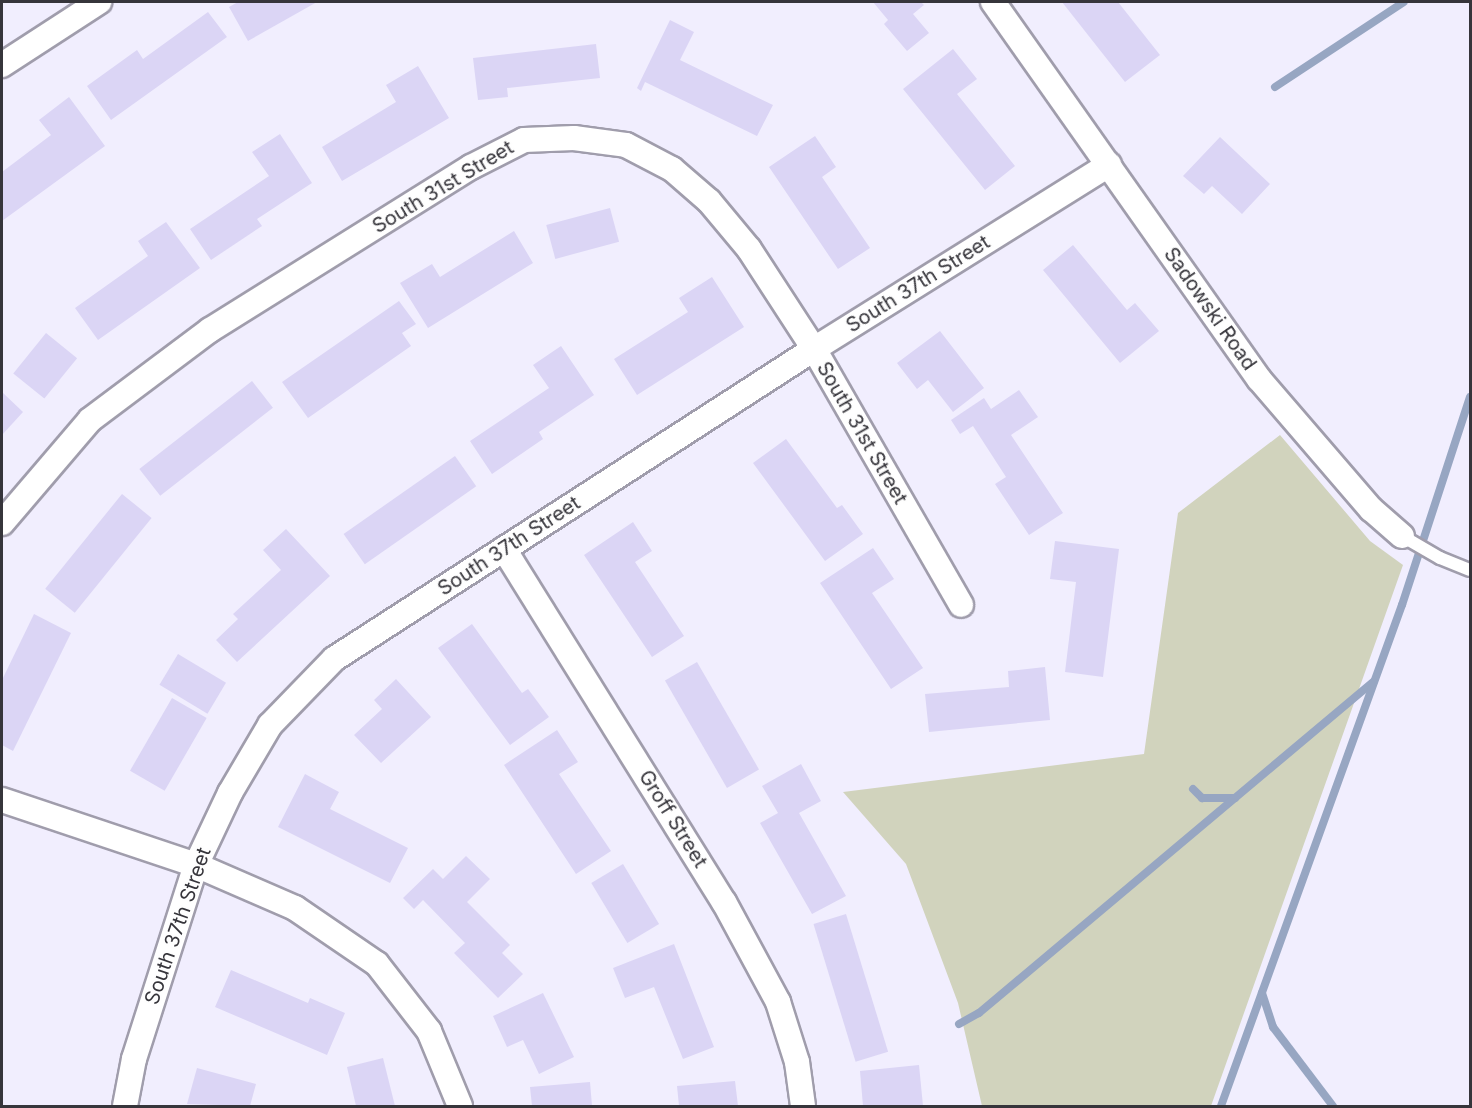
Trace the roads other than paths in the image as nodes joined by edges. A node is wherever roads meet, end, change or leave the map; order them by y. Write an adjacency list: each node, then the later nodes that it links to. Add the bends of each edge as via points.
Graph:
1 (99, 2): 3 (street)
2 (993, 2): 4 (street, Sadowski Road)
3 (2, 65)
4 (1109, 165): 5 (street, South 37th Street); 7 (street, Sadowski Road, via 1259,379 1371,509)
5 (814, 349): 6 (street, South 31st Street, via 749,249 709,201 672,170 626,145 574,138 524,140 471,167 142,379 90,420); 8 (street, South 37th Street); 10 (street, South 31st Street)
6 (2, 523)
7 (1402, 536): 9 (lane, Sadowski Road)
8 (504, 549): 12 (street, South 37th Street, via 334,659 318,675 270,725 230,793); 15 (street, Groff Street, via 729,912 778,1002 797,1062)
9 (1470, 570)
10 (962, 605)
11 (2, 800): 12 (street)
12 (196, 865): 13 (street, South 37th Street, via 134,1059); 14 (street, via 295,908 377,964 429,1031)
13 (125, 1107)
14 (460, 1107)
15 (803, 1107)

